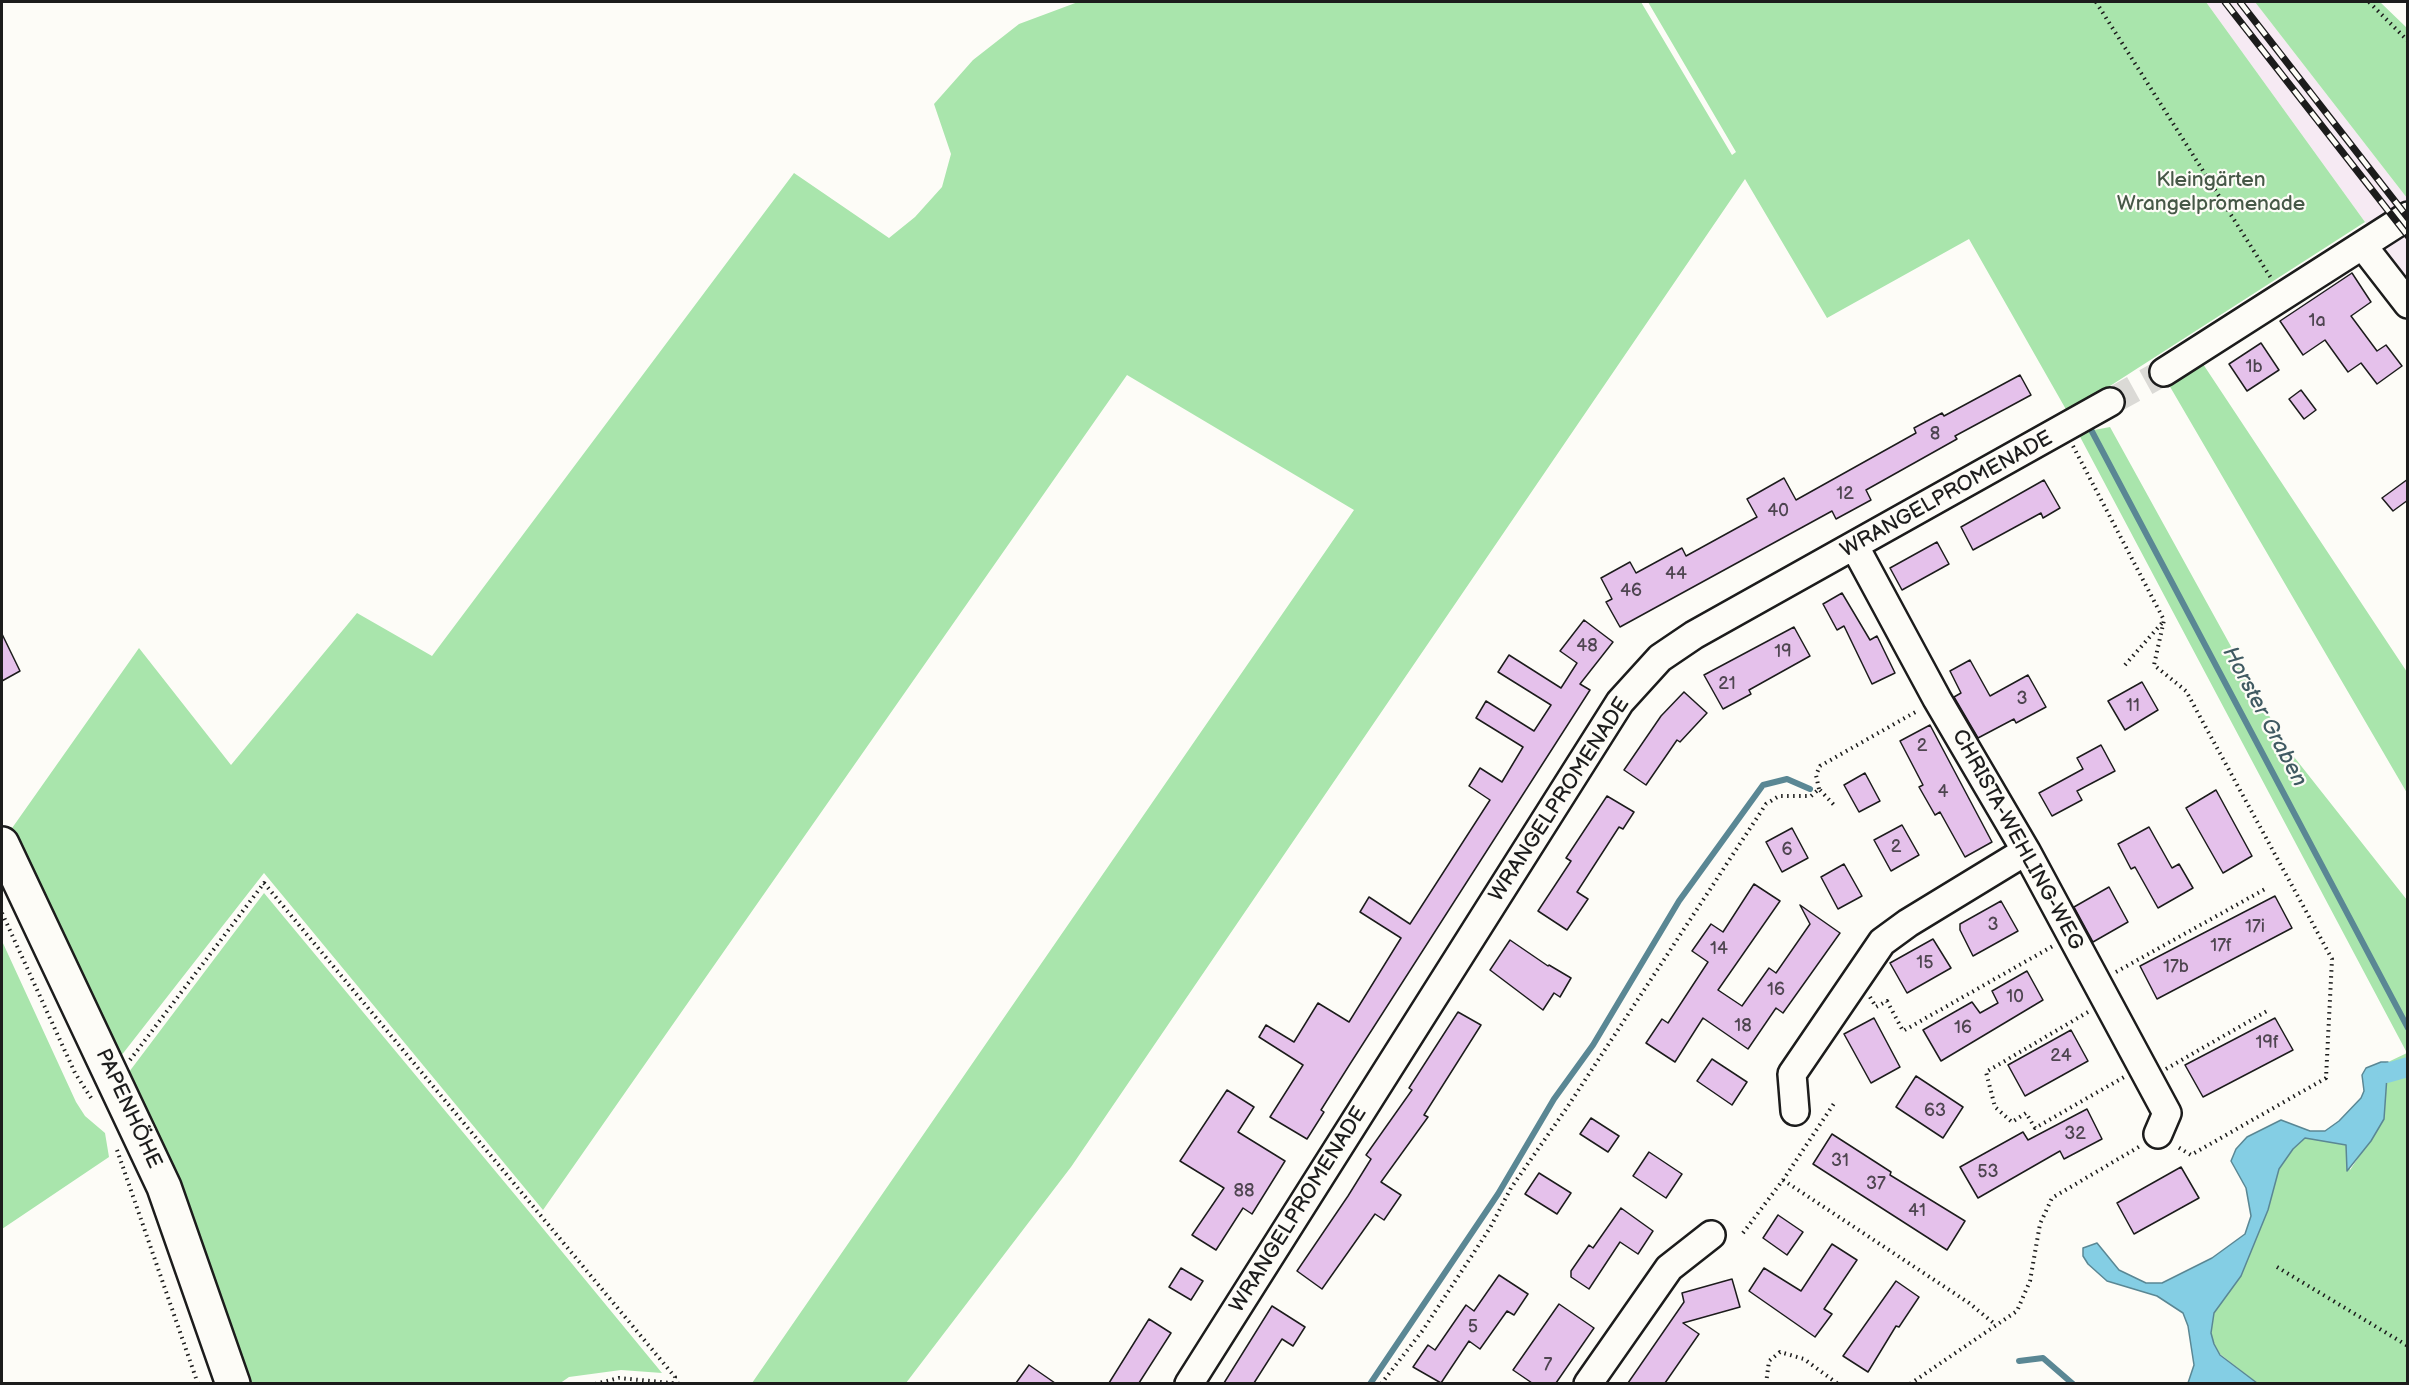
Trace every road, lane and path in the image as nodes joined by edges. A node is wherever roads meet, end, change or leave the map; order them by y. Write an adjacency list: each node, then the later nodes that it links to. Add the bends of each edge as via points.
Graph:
1 (2096, 2): 6 (path)
2 (2369, 2): 3 (path)
3 (2408, 41)
4 (2407, 217): 5 (street)
5 (2363, 246): 6 (street); 7 (street)
6 (2282, 297): 8 (street)
7 (2408, 303)
8 (2164, 372)
9 (2110, 402): 10 (street, WRANGELPROMENADE)
10 (2064, 429): 11 (street, WRANGELPROMENADE); 12 (path)
11 (1855, 547): 14 (street, CHRISTA-WEHLING-WEG); 43 (street, WRANGELPROMENADE, via 1694,635 1660,658 1620,702)
12 (2163, 620): 13 (path); 30 (path, via 2154,665 2186,691 2332,959 2326,1078 2192,1155)
13 (2125, 665)
14 (1937, 699): 15 (path, via 1820,766 1816,775); 18 (street, CHRISTA-WEHLING-WEG)
15 (1819, 789): 16 (path); 44 (path, via 1811,796 1779,796 1766,804 1511,1188 1490,1228 1423,1330)
16 (1835, 806)
17 (2, 844): 26 (main road, PAPENHÖHE)
18 (2026, 851): 21 (street, CHRISTA-WEHLING-WEG); 22 (street, via 1882,942)
19 (2267, 888): 23 (path)
20 (2, 913): 28 (path, via 75,1073)
21 (2072, 936): 22 (path, via 1903,1031 1887,1001 1876,1007); 23 (street, CHRISTA-WEHLING-WEG)
22 (1858, 977): 29 (street, via 1792,1074)
23 (2102, 992): 25 (street, CHRISTA-WEHLING-WEG); 25 (path, via 1986,1072 1995,1107 2012,1122 2026,1113 2035,1128)
24 (2267, 1011): 25 (path)
25 (2145, 1073): 30 (street, CHRISTA-WEHLING-WEG, via 2167,1113)
26 (114, 1078): 39 (main road, PAPENHÖHE, via 164,1187); 41 (path, via 264,883 675,1377)
27 (1835, 1102): 32 (path)
28 (99, 1110)
29 (1795, 1111)
30 (2158, 1134): 36 (path, via 2052,1198 2040,1224 2030,1281 2018,1311)
31 (115, 1141): 38 (path)
32 (1783, 1180): 33 (path); 36 (path, via 1970,1303)
33 (1743, 1233)
34 (1712, 1235): 45 (street, via 1669,1268)
35 (2277, 1267): 37 (path)
36 (1996, 1325): 48 (path)
37 (2408, 1347)
38 (198, 1383)
39 (233, 1383)
40 (596, 1383): 41 (path, via 619,1378)
41 (674, 1383): 42 (path)
42 (682, 1383)
43 (1189, 1383)
44 (1381, 1383)
45 (1588, 1383)
46 (1766, 1383): 47 (path, via 1769,1360 1780,1352 1804,1359)
47 (1838, 1383)
48 (1910, 1383)

